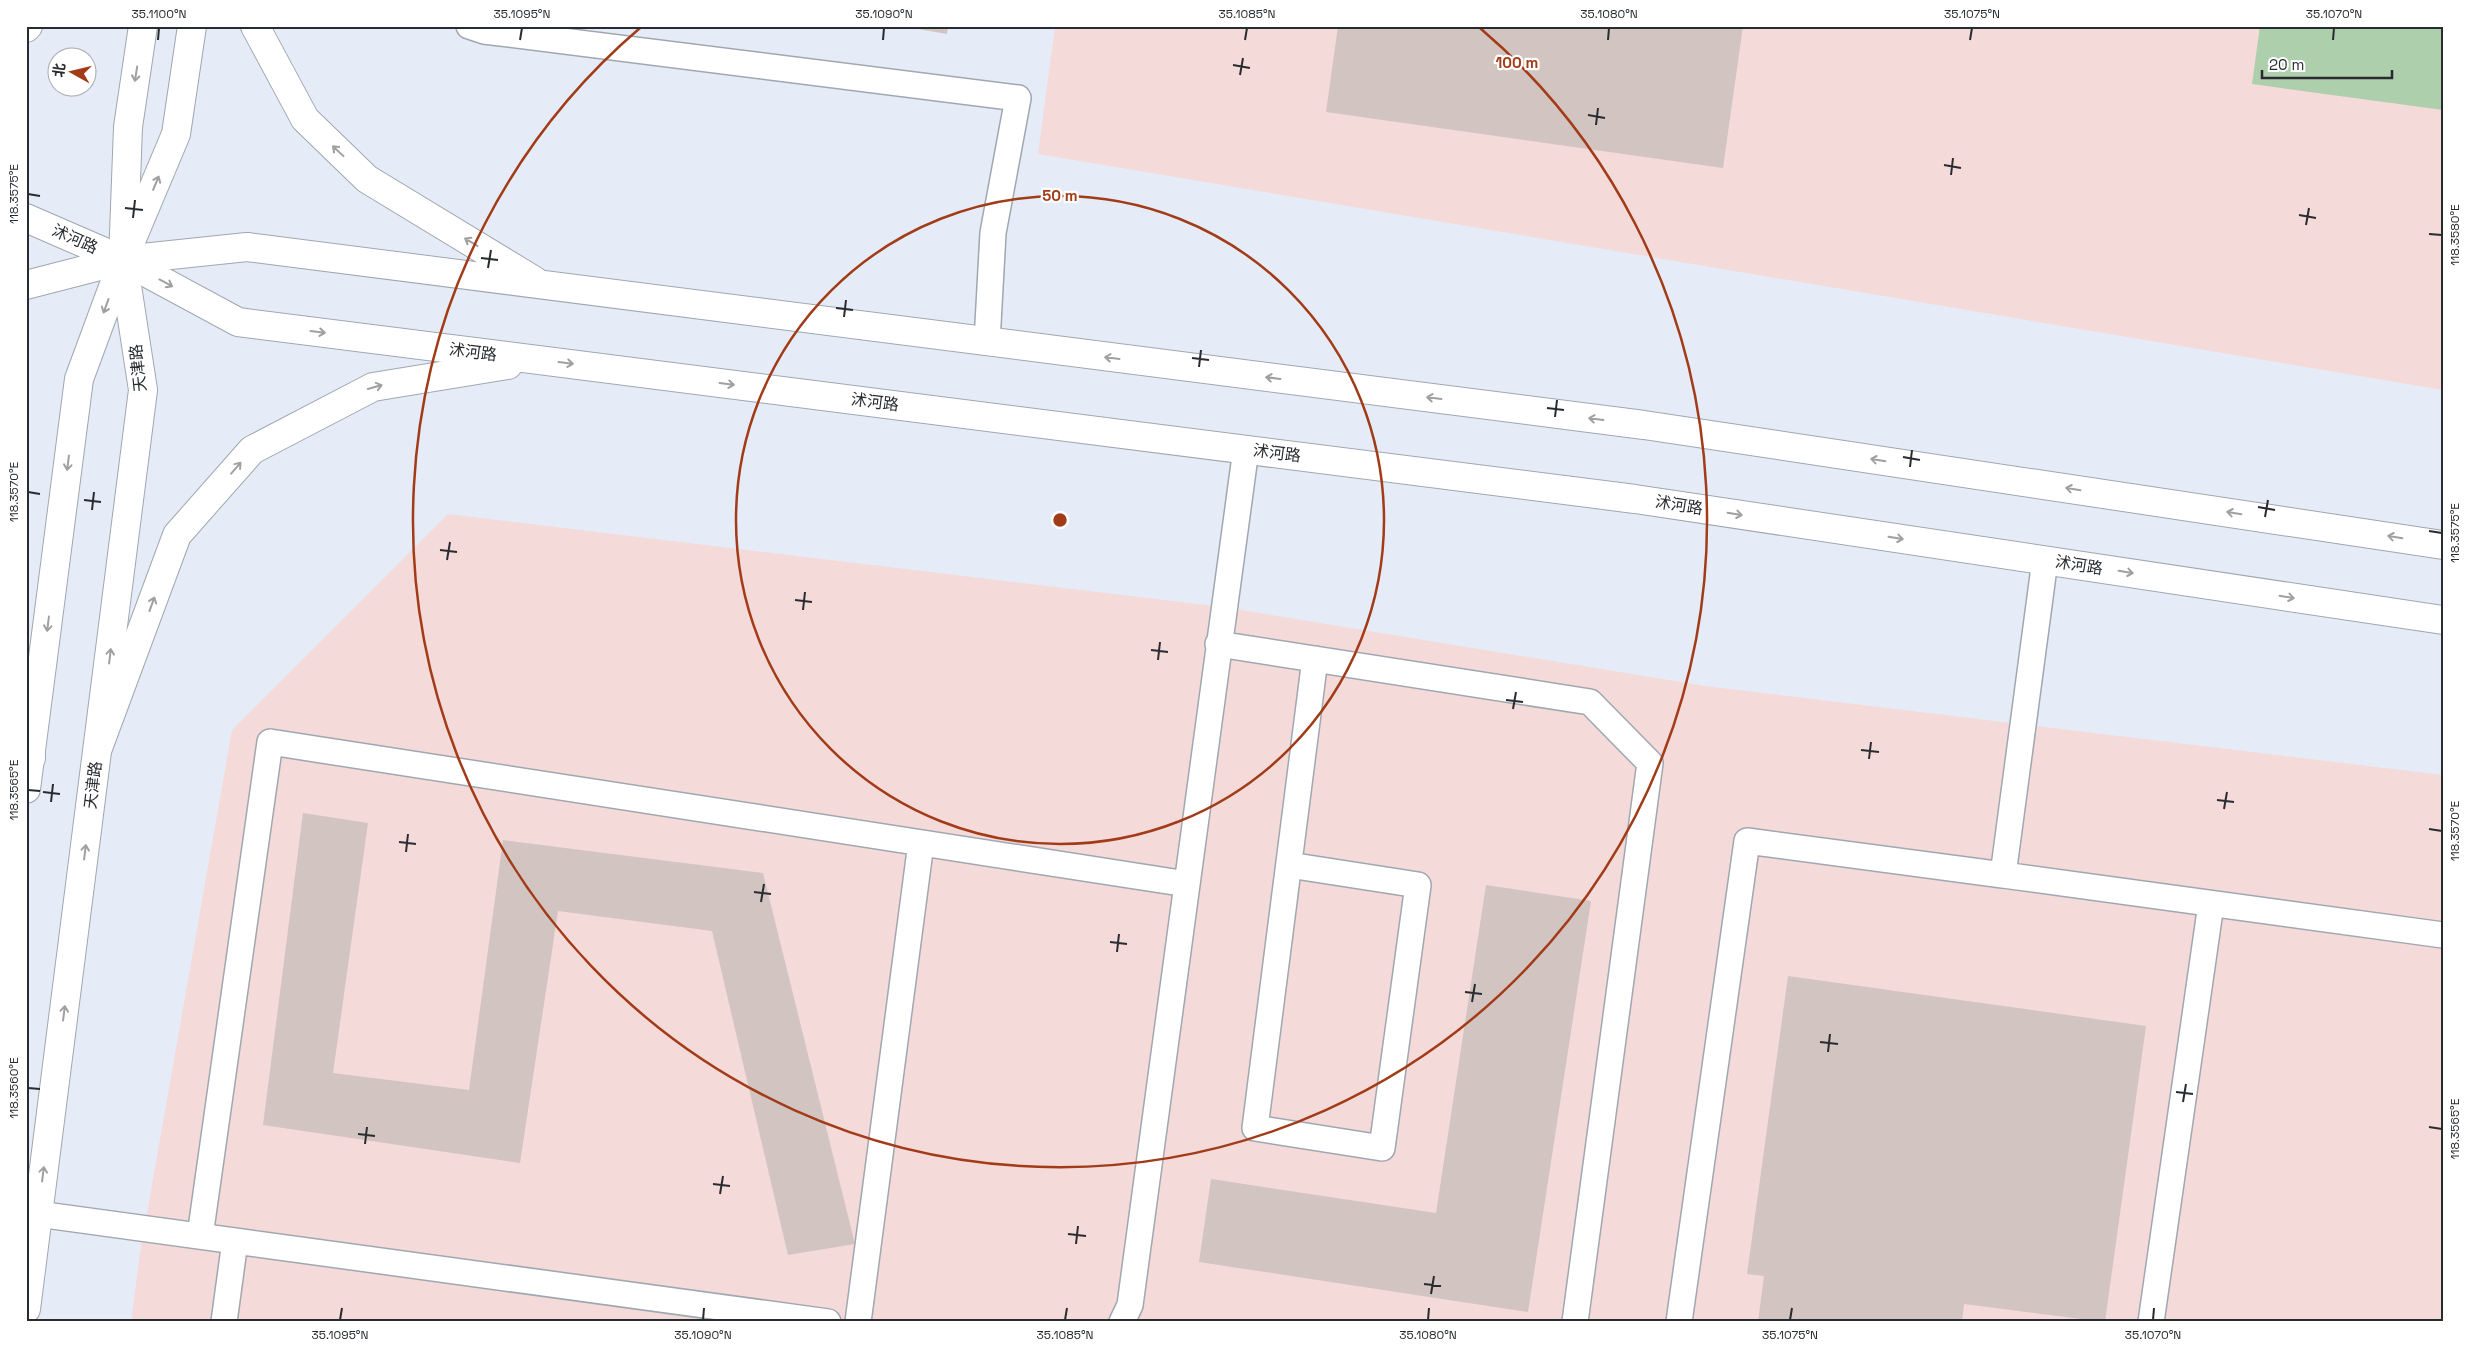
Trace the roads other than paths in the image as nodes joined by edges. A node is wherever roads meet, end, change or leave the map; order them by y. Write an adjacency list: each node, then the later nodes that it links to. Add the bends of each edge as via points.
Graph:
1 (143, 26): 6 (main road, 天津路, one-way to 6, via 128,127)
2 (192, 26): 6 (main road, 天津路, one-way to 2, via 176,134)
3 (255, 26): 8 (main road, one-way to 3, via 367,178 304,119)
4 (469, 26): 9 (lane, via 484,31 1018,98 993,233)
5 (26, 218): 6 (main road, 沭河路)
6 (123, 260): 7 (main road, 沭河路); 8 (main road, 沭河路, via 247,248); 10 (main road, 沭河路, one-way to 10, via 238,322); 18 (main road, 天津路, one-way to 6, via 143,390); 19 (main road, 天津路, one-way to 19, via 79,379)
7 (26, 285)
8 (543, 286): 9 (main road, 沭河路)
9 (987, 342): 12 (main road, 沭河路, one-way to 9, via 1644,425)
10 (538, 360): 11 (main road, 沭河路, one-way to 11); 18 (main road, one-way to 10, via 177,535 252,450 373,387)
11 (1246, 449): 13 (main road, 沭河路, one-way to 13, via 1635,498); 15 (lane)
12 (2443, 545)
13 (2045, 560): 14 (main road, 沭河路, one-way to 14); 23 (lane)
14 (2443, 620)
15 (1218, 644): 16 (lane); 24 (lane)
16 (1315, 659): 22 (lane); 35 (lane, via 1590,702 1650,763)
17 (26, 689): 19 (main road)
18 (98, 748): 27 (main road, 天津路, one-way to 18)
19 (31, 758): 20 (main road, 天津路)
20 (26, 789)
21 (921, 843): 24 (lane); 28 (lane, via 270,742); 33 (lane)
22 (1289, 865): 22 (lane, via 1418,885 1382,1148 1255,1128)
23 (2003, 875): 25 (lane); 36 (lane, via 1747,841)
24 (1187, 884): 34 (lane, via 1130,1304)
25 (2211, 904): 26 (lane); 37 (lane)
26 (2443, 935)
27 (38, 1214): 28 (lane); 30 (main road, 天津路)
28 (200, 1236): 29 (lane)
29 (235, 1241): 31 (lane); 32 (lane)
30 (26, 1309)
31 (224, 1322)
32 (828, 1322)
33 (858, 1322)
34 (1122, 1322)
35 (1575, 1322)
36 (1679, 1322)
37 (2151, 1322)

